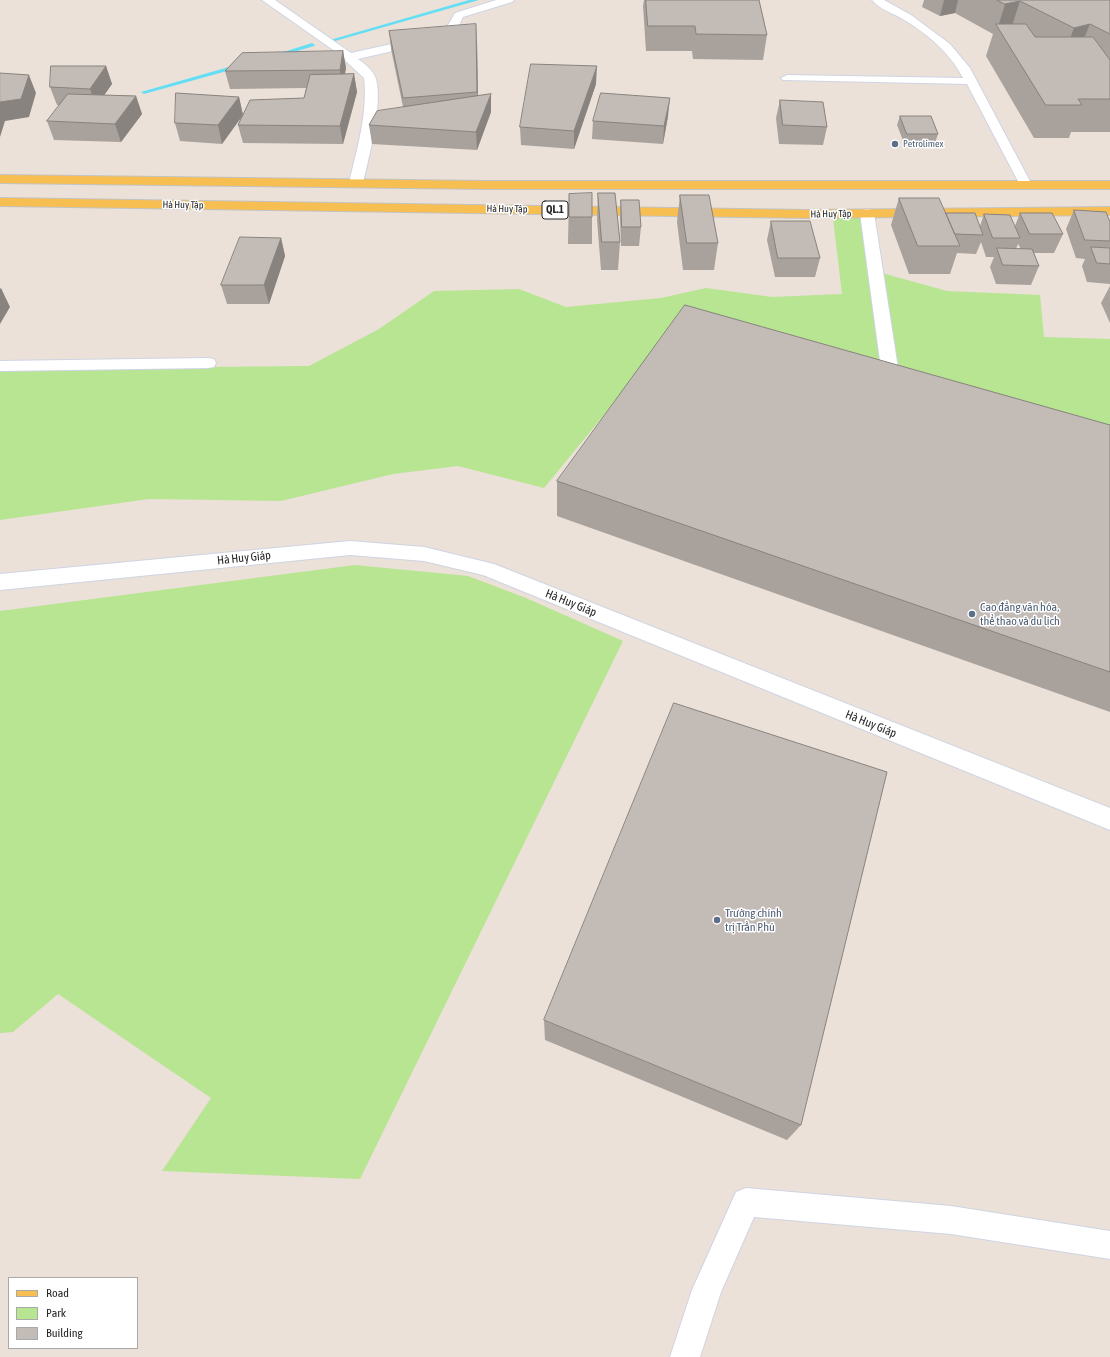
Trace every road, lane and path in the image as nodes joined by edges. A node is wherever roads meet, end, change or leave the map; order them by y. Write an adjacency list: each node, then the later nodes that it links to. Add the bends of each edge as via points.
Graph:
1 (268, 0): 4 (street)
2 (508, 0): 4 (street, via 459,15 449,34 445,36)
3 (877, 0): 6 (lane, via 907,17 946,46 964,68)
4 (349, 57): 8 (street, via 366,71 371,85 368,121)
5 (787, 78): 6 (lane)
6 (970, 81): 9 (lane)
7 (0, 179): 8 (main road, Hà Huy Tập / QL.1)
8 (356, 183): 9 (main road, Hà Huy Tập / QL.1)
9 (1026, 185): 10 (main road, Hà Huy Tập / QL.1)
10 (1110, 185)
11 (0, 202): 13 (main road, Hà Huy Tập / QL.1)
12 (1110, 211): 13 (main road, Hà Huy Tập / QL.1)
13 (867, 213): 16 (street, via 892,383 901,391)
14 (208, 363): 15 (street)
15 (0, 366)
16 (917, 396)
17 (0, 582): 18 (street, Hà Huy Giáp, via 350,548 424,554 487,569)
18 (1110, 820)
19 (1110, 1245): 20 (lane, via 951,1220 746,1202 707,1290)
20 (685, 1357)

